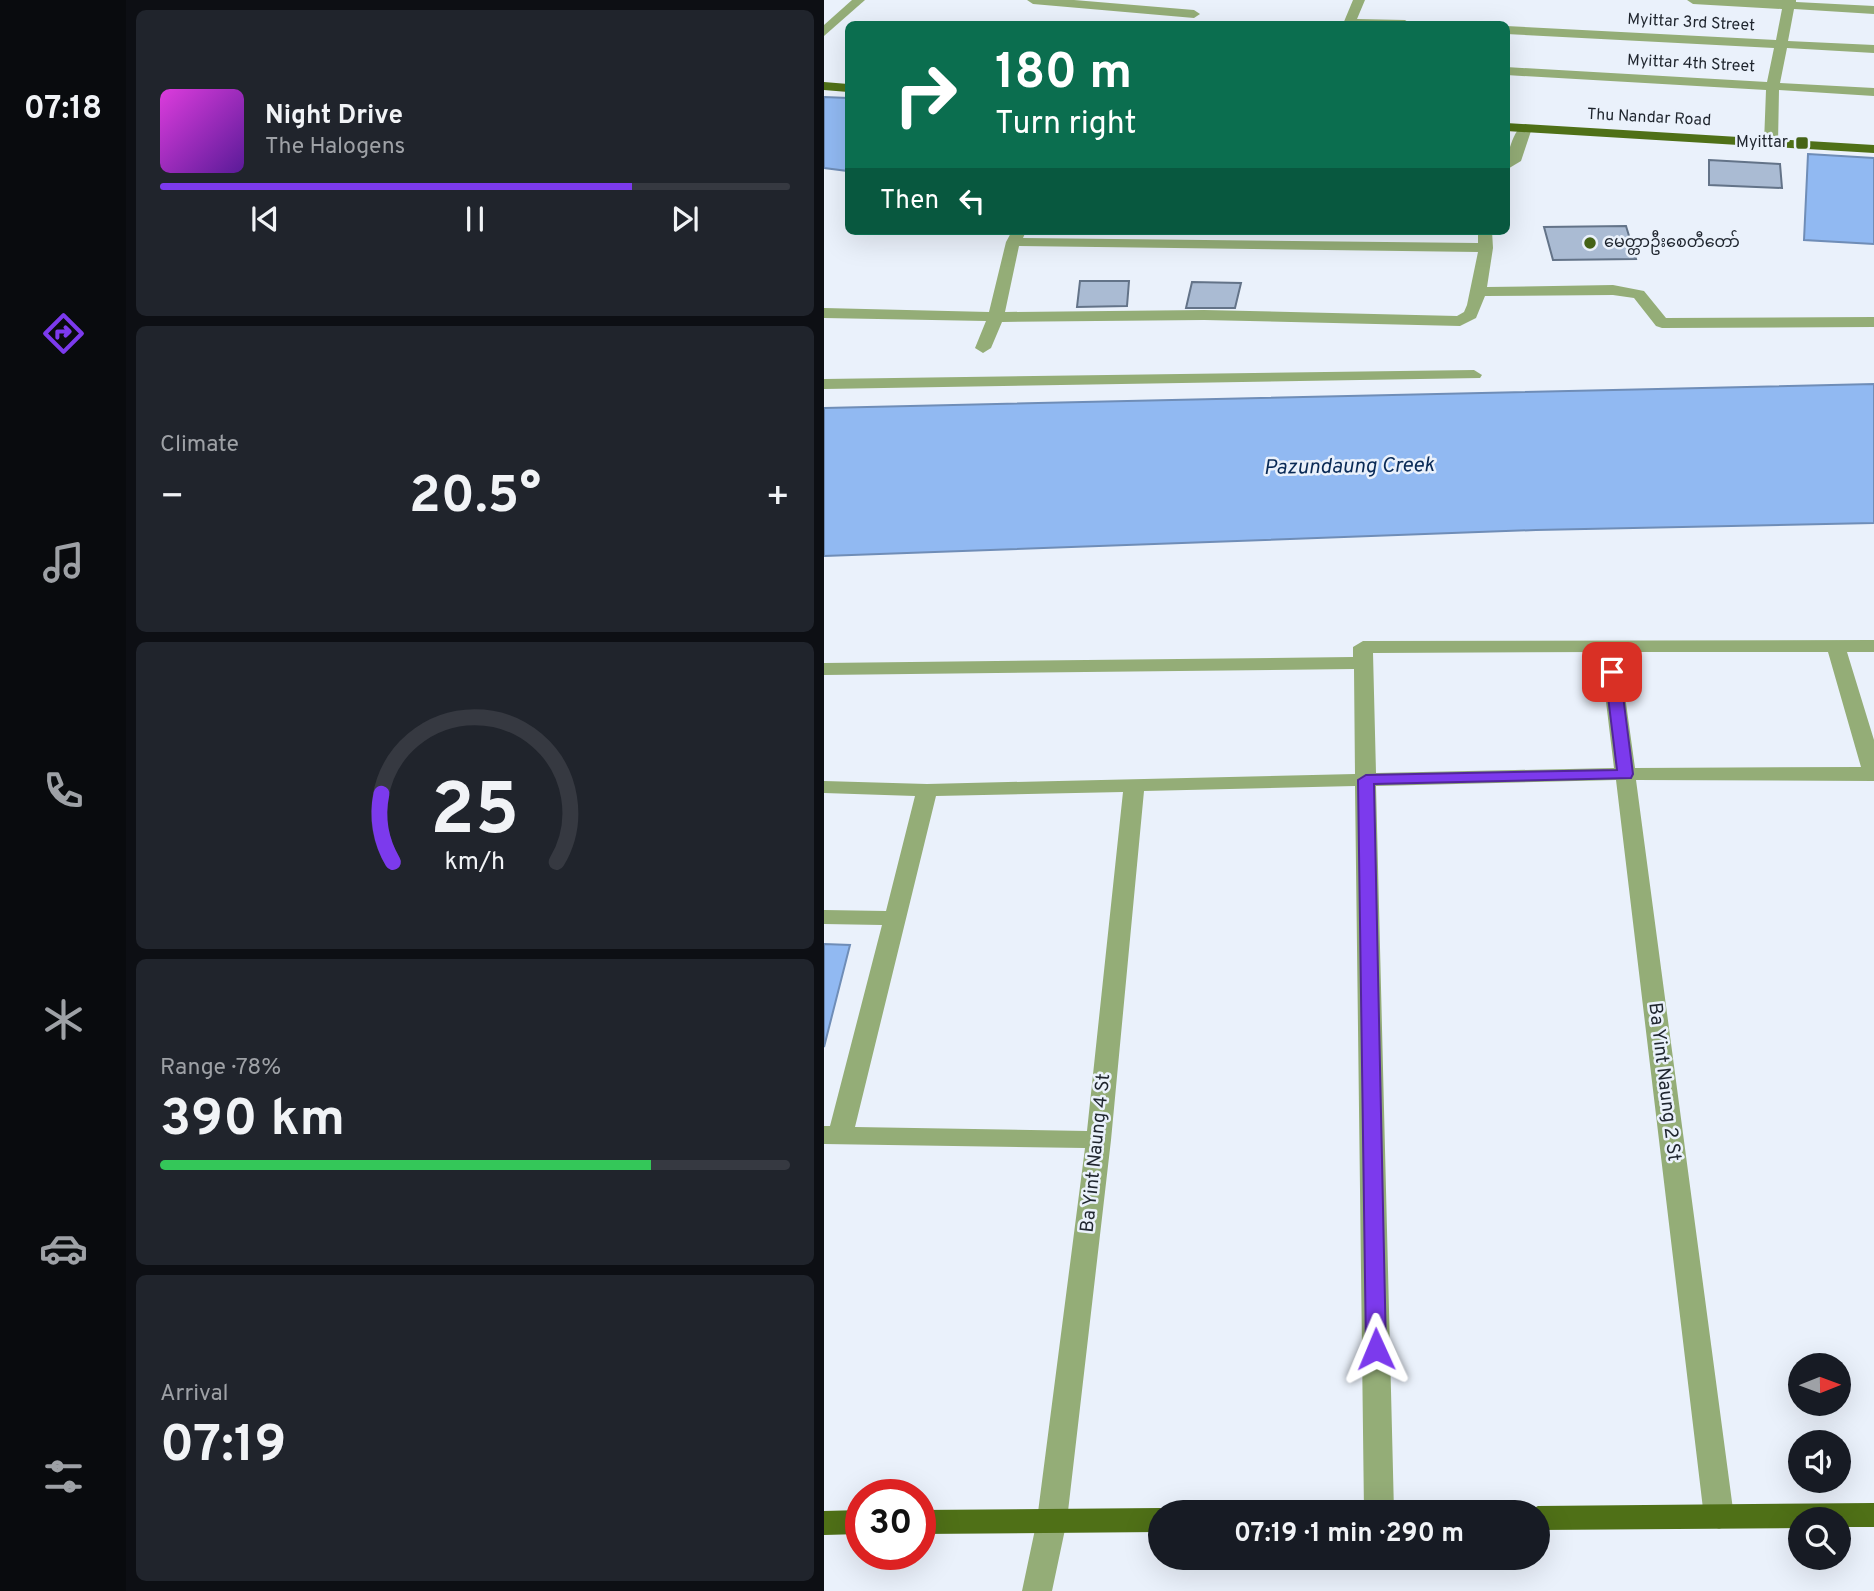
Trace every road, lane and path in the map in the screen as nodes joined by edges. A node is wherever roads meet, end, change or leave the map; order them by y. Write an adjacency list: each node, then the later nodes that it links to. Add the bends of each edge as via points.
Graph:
1 (858, 0): 10 (street)
2 (1033, 0): 7 (street, via 1197,10)
3 (1359, 0): 8 (street)
4 (1693, 0): 5 (street)
5 (1790, 3): 6 (street); 12 (street)
6 (1874, 10)
7 (1187, 21)
8 (1350, 21)
9 (845, 25): 10 (street)
10 (827, 26)
11 (1510, 30): 12 (street, Myittar 3rd Street)
12 (1782, 44): 13 (street, Myittar 3rd Street); 16 (street)
13 (1874, 49)
14 (1510, 71): 16 (street, Myittar 4th Street)
15 (824, 86): 17 (main road)
16 (1773, 86): 18 (street, Myittar 4th Street); 21 (street)
17 (845, 88)
18 (1874, 92)
19 (1510, 127): 20 (main road, Thu Nandar Road)
20 (1525, 128): 21 (main road, Thu Nandar Road); 23 (street)
21 (1771, 143): 22 (main road, Thu Nandar Road)
22 (1874, 149)
23 (1510, 163)
24 (1485, 235): 27 (street)
25 (1016, 237): 26 (street); 30 (street)
26 (1369, 238): 27 (street)
27 (1486, 248): 28 (street)
28 (1480, 292): 30 (street, via 1471,315 1460,321 1204,315); 31 (street, via 1613,290 1639,294 1662,323)
29 (824, 313): 30 (street)
30 (996, 317): 32 (street)
31 (1874, 322)
32 (983, 348)
33 (1474, 375): 34 (street)
34 (824, 384)
35 (1609, 646): 36 (street); 38 (street); 40 (street, Ba Yint Naung 2 St)
36 (1836, 646): 37 (street); 41 (street)
37 (1874, 646)
38 (1364, 655): 39 (street); 42 (street)
39 (824, 669)
40 (1625, 774): 41 (street); 42 (street); 52 (street, Ba Yint Naung 2 St)
41 (1874, 774)
42 (1366, 780): 43 (street); 50 (street)
43 (1134, 786): 45 (street); 49 (street, Ba Yint Naung 4 St)
44 (824, 787): 45 (street)
45 (927, 790): 47 (street)
46 (824, 917): 47 (street)
47 (896, 918): 48 (street)
48 (832, 1136): 49 (street)
49 (1099, 1140): 54 (street, Ba Yint Naung 4 St)
50 (1379, 1500)
51 (1874, 1515): 52 (main road)
52 (1719, 1517): 53 (main road)
53 (1550, 1518)
54 (1052, 1520): 55 (main road); 57 (main road); 59 (street, Ba Yint Naung 4 St)
55 (1148, 1520)
56 (845, 1522): 58 (main road)
57 (936, 1522)
58 (824, 1523)
59 (1037, 1591)

